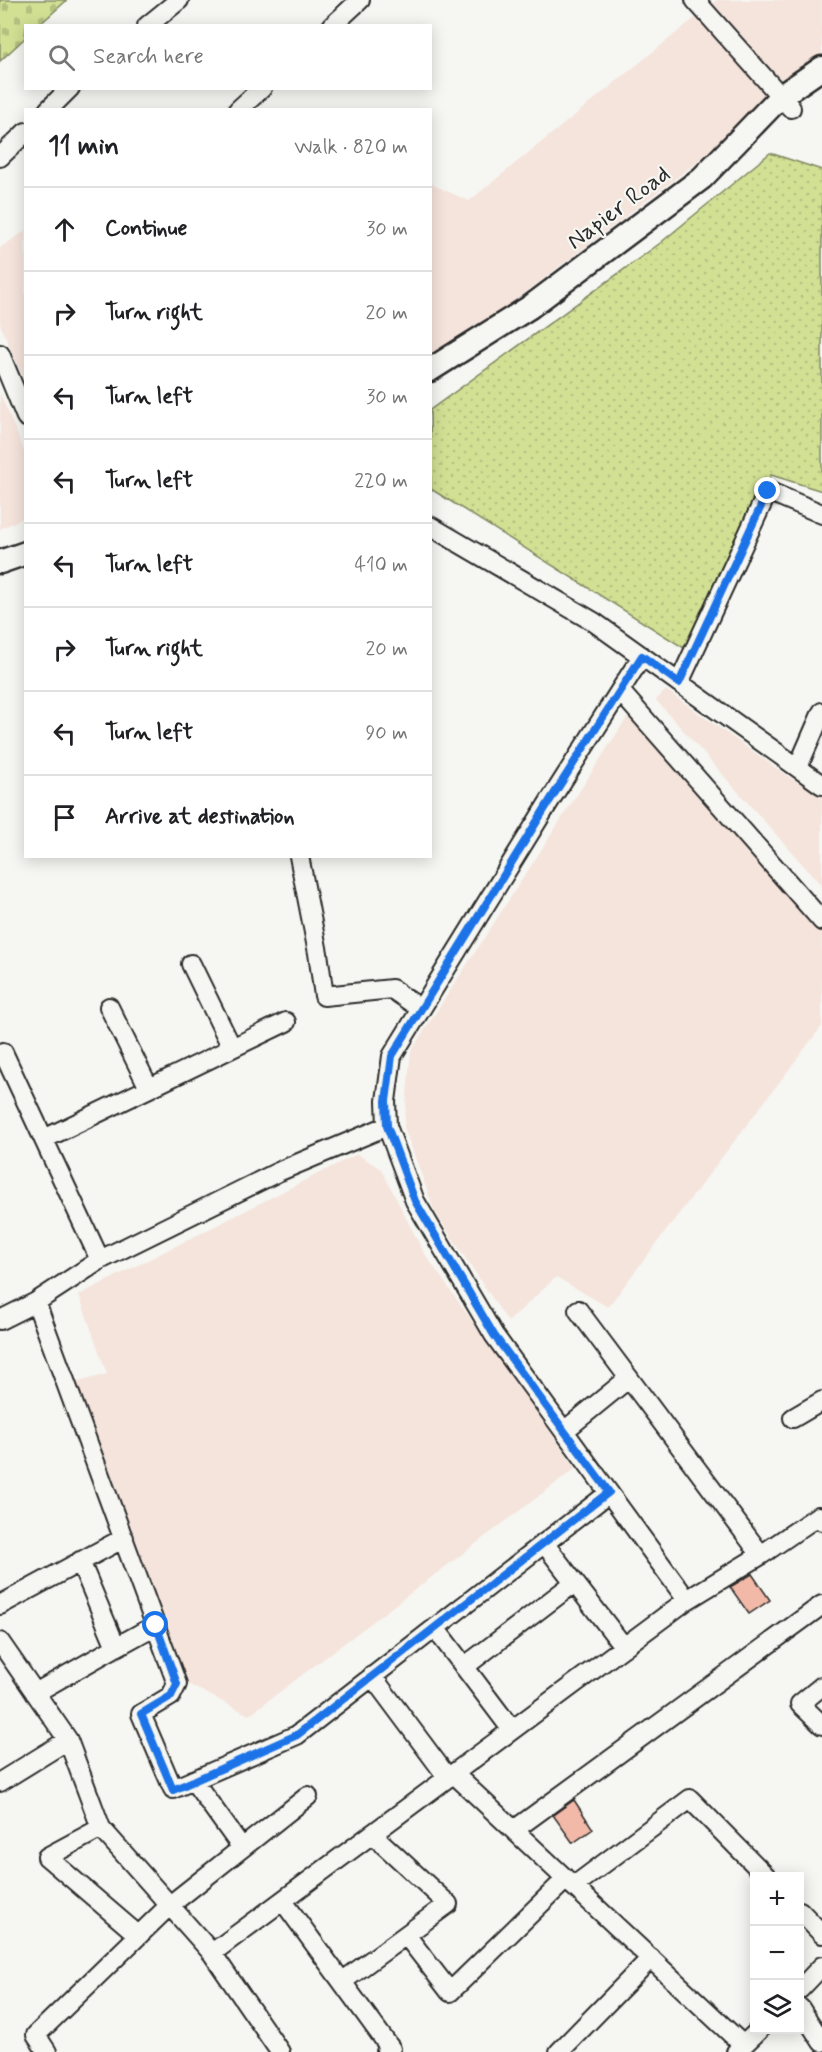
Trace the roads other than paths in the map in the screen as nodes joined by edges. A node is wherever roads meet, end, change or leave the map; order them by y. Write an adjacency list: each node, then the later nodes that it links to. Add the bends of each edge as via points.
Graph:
1 (179, 0): 4 (street)
2 (360, 0): 5 (street)
3 (695, 0): 10 (street)
4 (149, 24)
5 (334, 24)
6 (822, 68): 10 (main road, Napier Road)
7 (822, 86): 10 (main road)
8 (68, 90): 11 (street)
9 (260, 90): 12 (street)
10 (786, 102): 16 (main road, Napier Road, via 754,124 702,178 530,307)
11 (50, 108)
12 (240, 108)
13 (24, 134): 14 (street)
14 (0, 157)
15 (0, 354): 17 (street)
16 (432, 369)
17 (24, 412)
18 (822, 513): 21 (street, via 768,491)
19 (432, 527): 20 (street, via 594,622)
20 (642, 656): 21 (street); 22 (street)
21 (679, 683): 24 (street)
22 (620, 691): 27 (street); 30 (street)
23 (822, 712): 24 (street)
24 (798, 767): 25 (street)
25 (822, 785)
26 (299, 858): 30 (street, via 324,996 392,989)
27 (822, 921)
28 (191, 964): 32 (street)
29 (109, 1006): 34 (street)
30 (421, 1009): 35 (street, via 392,1056)
31 (286, 1022): 32 (street)
32 (232, 1048): 34 (street)
33 (3, 1052): 36 (street)
34 (149, 1088): 36 (street)
35 (387, 1126): 37 (street, via 280,1172); 44 (street, via 415,1201 494,1335)
36 (44, 1139): 37 (street)
37 (100, 1260): 38 (street)
38 (36, 1302): 40 (street); 47 (street)
39 (578, 1310): 41 (street)
40 (0, 1320)
41 (629, 1378): 44 (street); 49 (street)
42 (822, 1401): 43 (street)
43 (793, 1419)
44 (564, 1431): 45 (street)
45 (609, 1492): 48 (street); 52 (street)
46 (822, 1521): 49 (street, via 818,1516)
47 (124, 1538): 50 (street); 55 (street)
48 (544, 1543): 51 (street); 56 (street)
49 (761, 1555): 52 (street)
50 (80, 1561): 53 (street); 58 (street)
51 (574, 1583): 59 (street); 60 (street)
52 (687, 1600): 59 (street)
53 (0, 1605)
54 (822, 1605): 72 (street)
55 (156, 1625): 58 (street); 68 (street, via 177,1684 171,1696 141,1714 173,1790)
56 (435, 1628): 60 (street); 61 (street)
57 (0, 1642): 63 (street)
58 (116, 1647): 63 (street)
59 (624, 1647): 65 (street)
60 (464, 1667): 65 (street)
61 (372, 1676): 67 (street); 68 (street, via 297,1735)
62 (822, 1686): 64 (street, via 800,1704)
63 (36, 1693): 66 (street)
64 (822, 1725)
65 (512, 1730): 67 (street)
66 (68, 1740): 69 (street); 71 (street)
67 (451, 1776): 72 (street); 73 (street)
68 (193, 1780): 74 (street)
69 (0, 1782)
70 (308, 1796): 74 (street)
71 (101, 1828): 78 (street); 81 (street, via 47,1857)
72 (514, 1830): 76 (street)
73 (372, 1834): 77 (street); 82 (street, via 448,1904)
74 (242, 1848): 78 (street)
75 (762, 1872): 76 (street, via 690,1799)
76 (570, 1882): 82 (street, via 450,1992); 84 (street)
77 (283, 1900): 83 (street); 86 (street)
78 (170, 1905): 81 (street); 83 (street)
79 (804, 1915): 80 (street)
80 (822, 1934)
81 (138, 1935): 92 (street, via 36,2035)
82 (406, 1935): 86 (street)
83 (212, 1953): 93 (street)
84 (651, 1958): 91 (street); 95 (street)
85 (822, 1966): 87 (street)
86 (343, 1981): 94 (street, via 391,2049)
87 (804, 1985)
88 (804, 2014): 90 (street)
89 (755, 2034): 91 (street)
90 (822, 2042)
91 (740, 2048)
92 (47, 2052)
93 (280, 2052)
94 (386, 2052)
95 (559, 2052)

